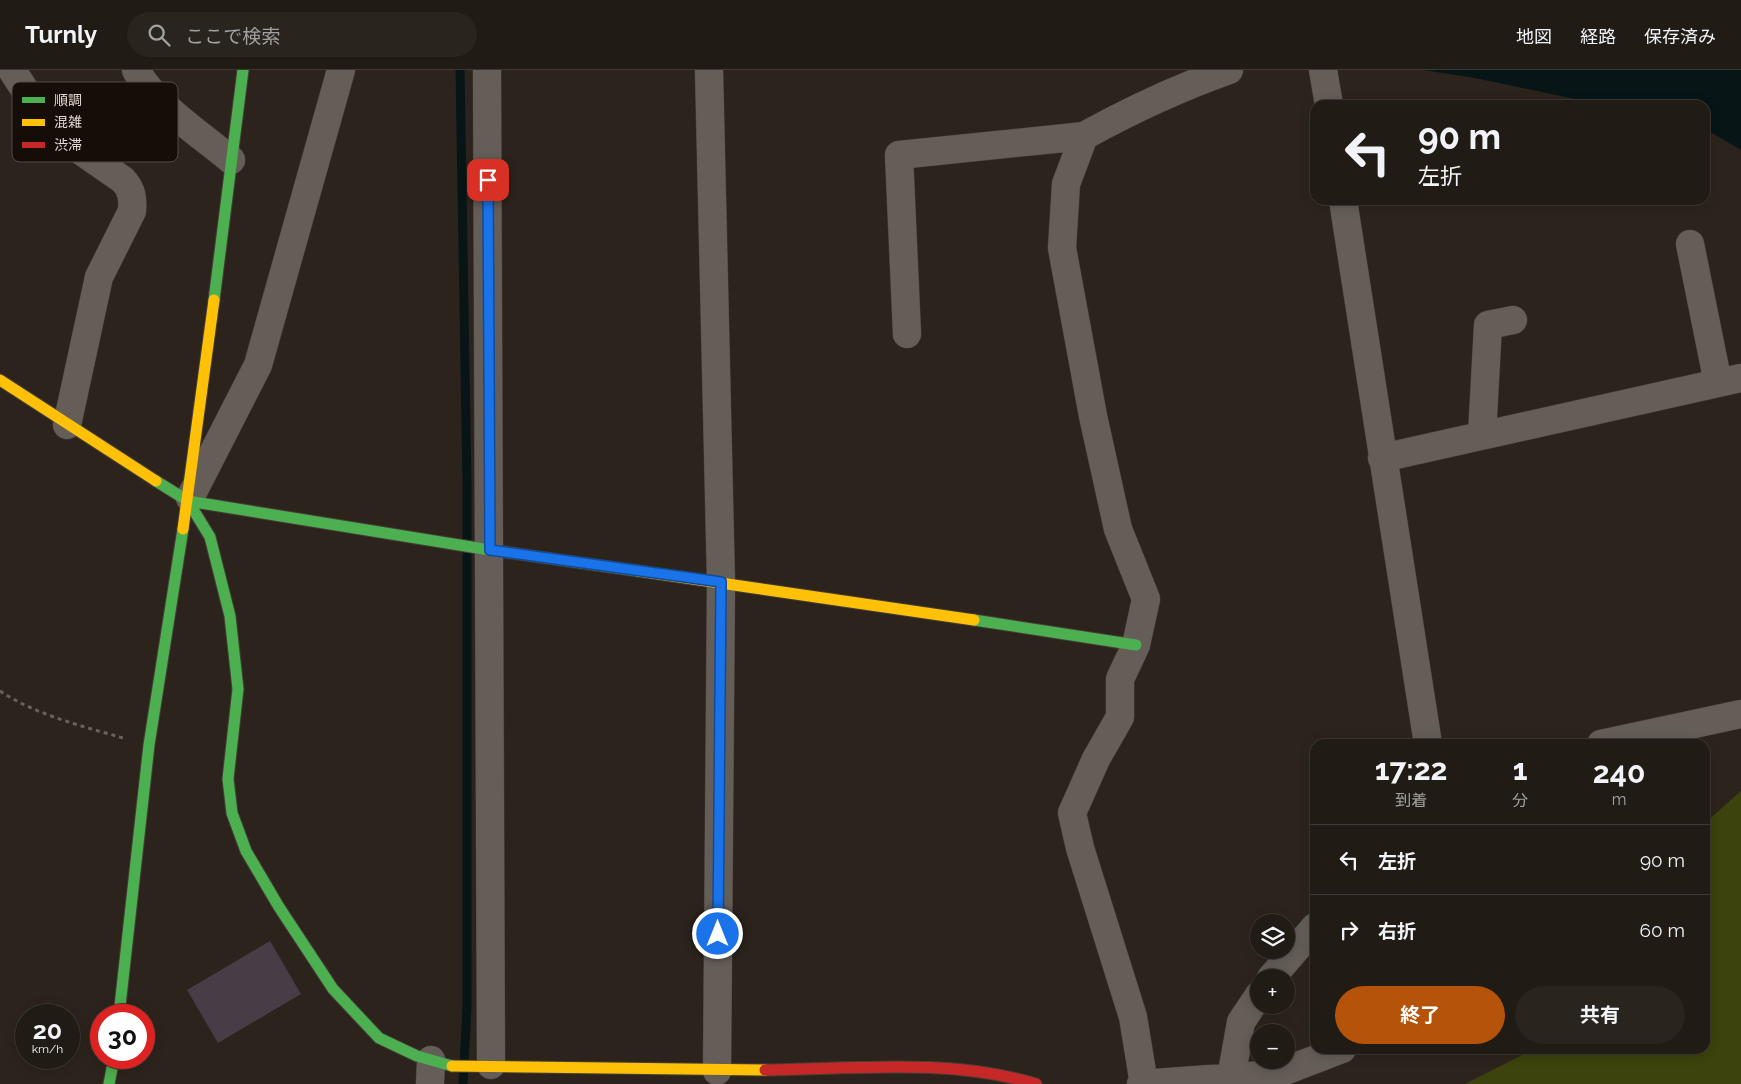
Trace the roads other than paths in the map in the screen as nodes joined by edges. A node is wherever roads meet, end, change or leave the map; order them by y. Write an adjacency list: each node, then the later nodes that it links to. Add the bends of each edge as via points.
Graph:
1 (12, 70): 9 (street)
2 (136, 70): 10 (street)
3 (243, 70): 14 (street)
4 (341, 70): 25 (street, via 258,365)
5 (487, 70): 26 (street)
6 (709, 70): 27 (street)
7 (1229, 70): 13 (street, via 1184,86)
8 (1324, 70): 11 (street)
9 (20, 82)
10 (143, 82)
11 (1328, 100)
12 (178, 115): 14 (street)
13 (1084, 136): 19 (street, via 898,154); 28 (street, via 1066,184 1062,248 1118,529 1146,599)
14 (231, 160): 25 (street)
15 (97, 162): 22 (street, via 130,188 132,211 99,277)
16 (1344, 205): 24 (street)
17 (1690, 244): 21 (street)
18 (1513, 320): 23 (street, via 1488,326)
19 (907, 334)
20 (0, 380): 22 (street)
21 (1730, 380): 23 (street)
22 (67, 425): 25 (street)
23 (1482, 435): 24 (street)
24 (1382, 458): 30 (street)
25 (188, 501): 26 (street); 34 (street, via 149,745); 40 (street, via 210,537 230,616 238,689 228,779 232,812 246,851 333,989 379,1038)
26 (490, 550): 27 (street); 37 (street)
27 (721, 582): 28 (street); 39 (street)
28 (1136, 645): 45 (street, via 1120,678 1120,717 1096,759 1072,813 1133,1018)
29 (1741, 714): 31 (street)
30 (1427, 739)
31 (1624, 739)
32 (1310, 933): 33 (street)
33 (1279, 969)
34 (120, 1004)
35 (1250, 1008): 41 (street, via 1241,1022)
36 (1332, 1054): 42 (street)
37 (492, 1065): 39 (street); 40 (street, via 452,1066)
38 (112, 1069): 43 (street)
39 (717, 1071): 44 (street, via 951,1068)
40 (431, 1072)
41 (1231, 1078): 42 (street); 45 (street)
42 (1281, 1079)
43 (109, 1084)
44 (1036, 1084)
45 (1143, 1084)

